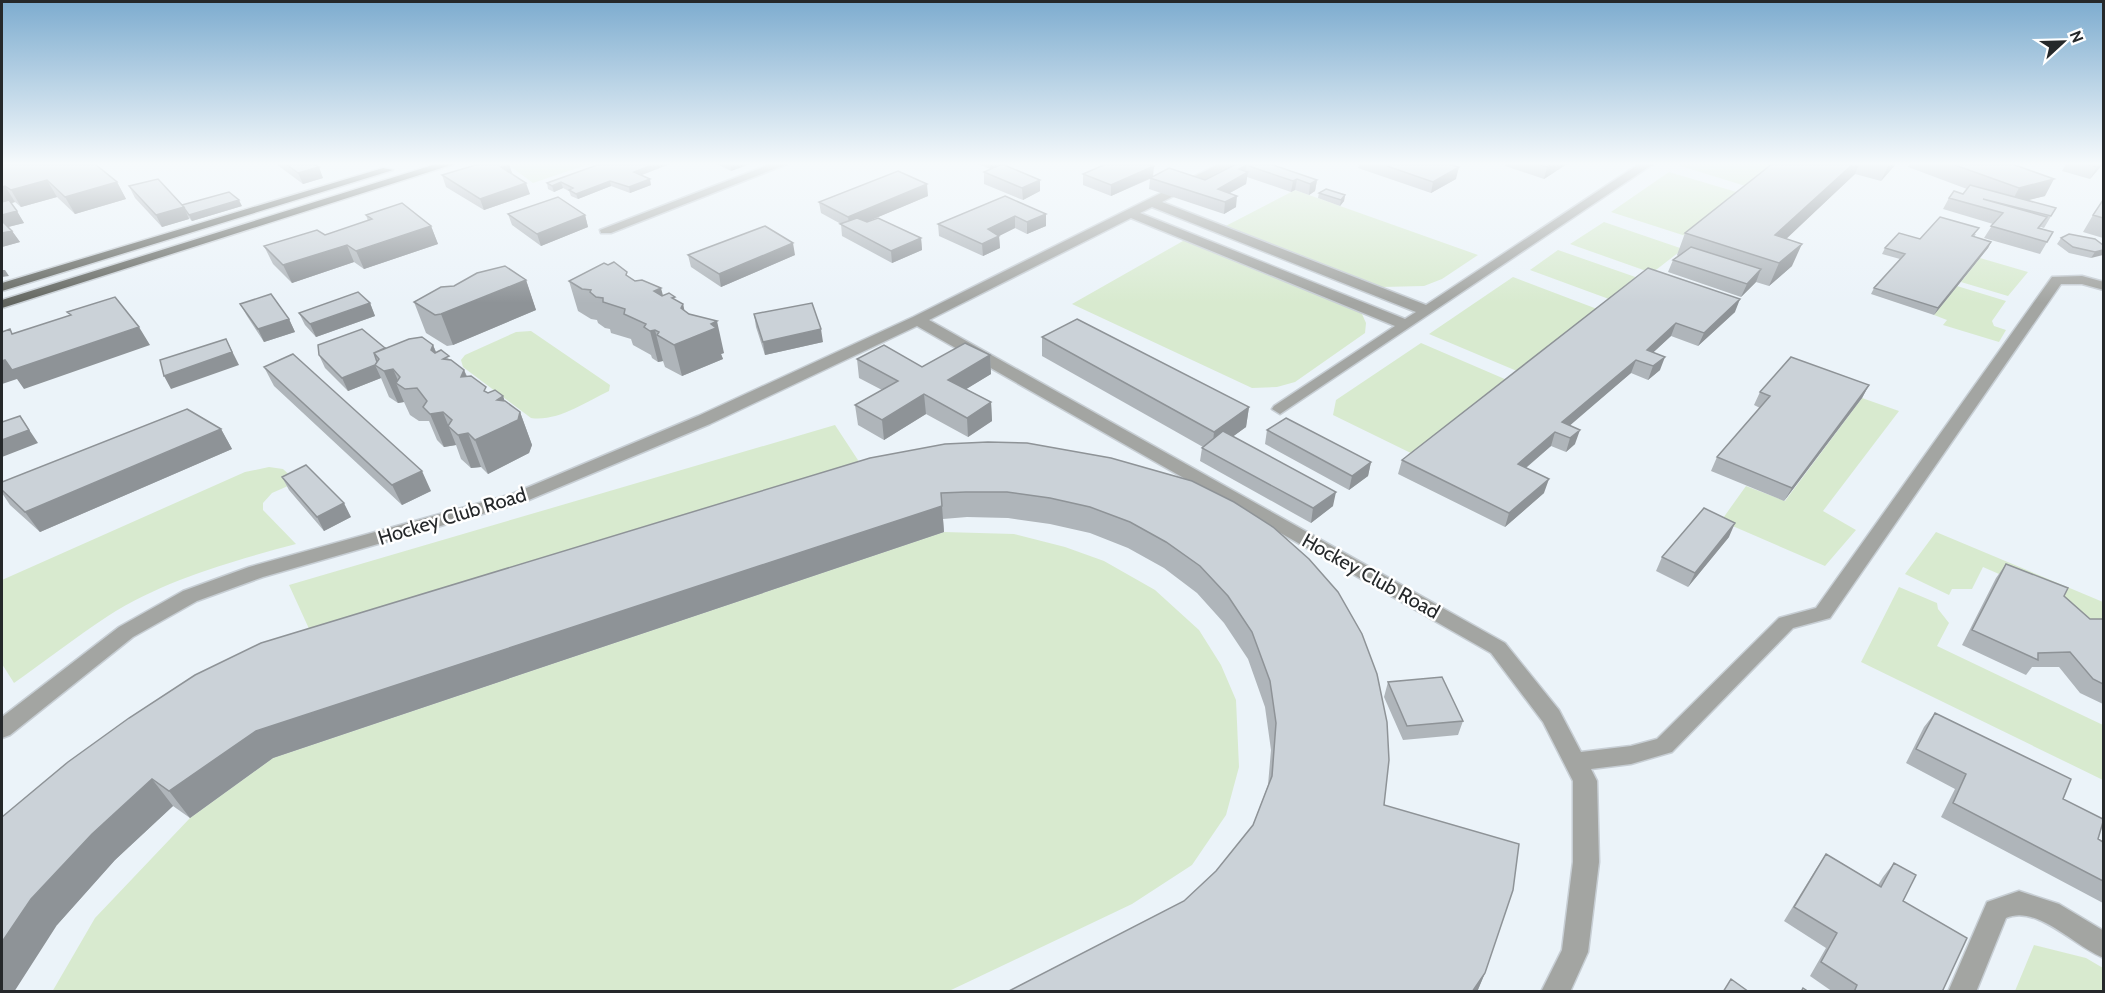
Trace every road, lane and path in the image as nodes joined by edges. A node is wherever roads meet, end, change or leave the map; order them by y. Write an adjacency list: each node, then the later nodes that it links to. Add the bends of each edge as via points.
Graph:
1 (255, 210): 10 (main road)
2 (300, 210): 11 (main road)
3 (658, 210): 8 (street)
4 (1139, 210): 7 (street, Hockey Club Road)
5 (1172, 210): 12 (street)
6 (1578, 210): 12 (street)
7 (1132, 214): 13 (street, Hockey Club Road); 14 (street)
8 (606, 230)
9 (2103, 286): 17 (street, via 2073,279 2057,280 1823,613 1785,623 1664,746 1631,755)
10 (2, 287)
11 (2, 304)
12 (1427, 311): 14 (street)
13 (918, 320): 16 (street, Hockey Club Road, via 704,420 518,498 256,572 190,596 126,632); 17 (street, Hockey Club Road, via 1498,648 1551,716)
14 (1406, 325): 15 (street)
15 (1281, 409)
16 (2, 729)
17 (1575, 762): 19 (street, Hockey Club Road, via 1585,781 1586,862 1575,952)
18 (2103, 946): 20 (street, via 2037,908 2021,902 2009,905 1996,910)
19 (1555, 992)
20 (1962, 992)

